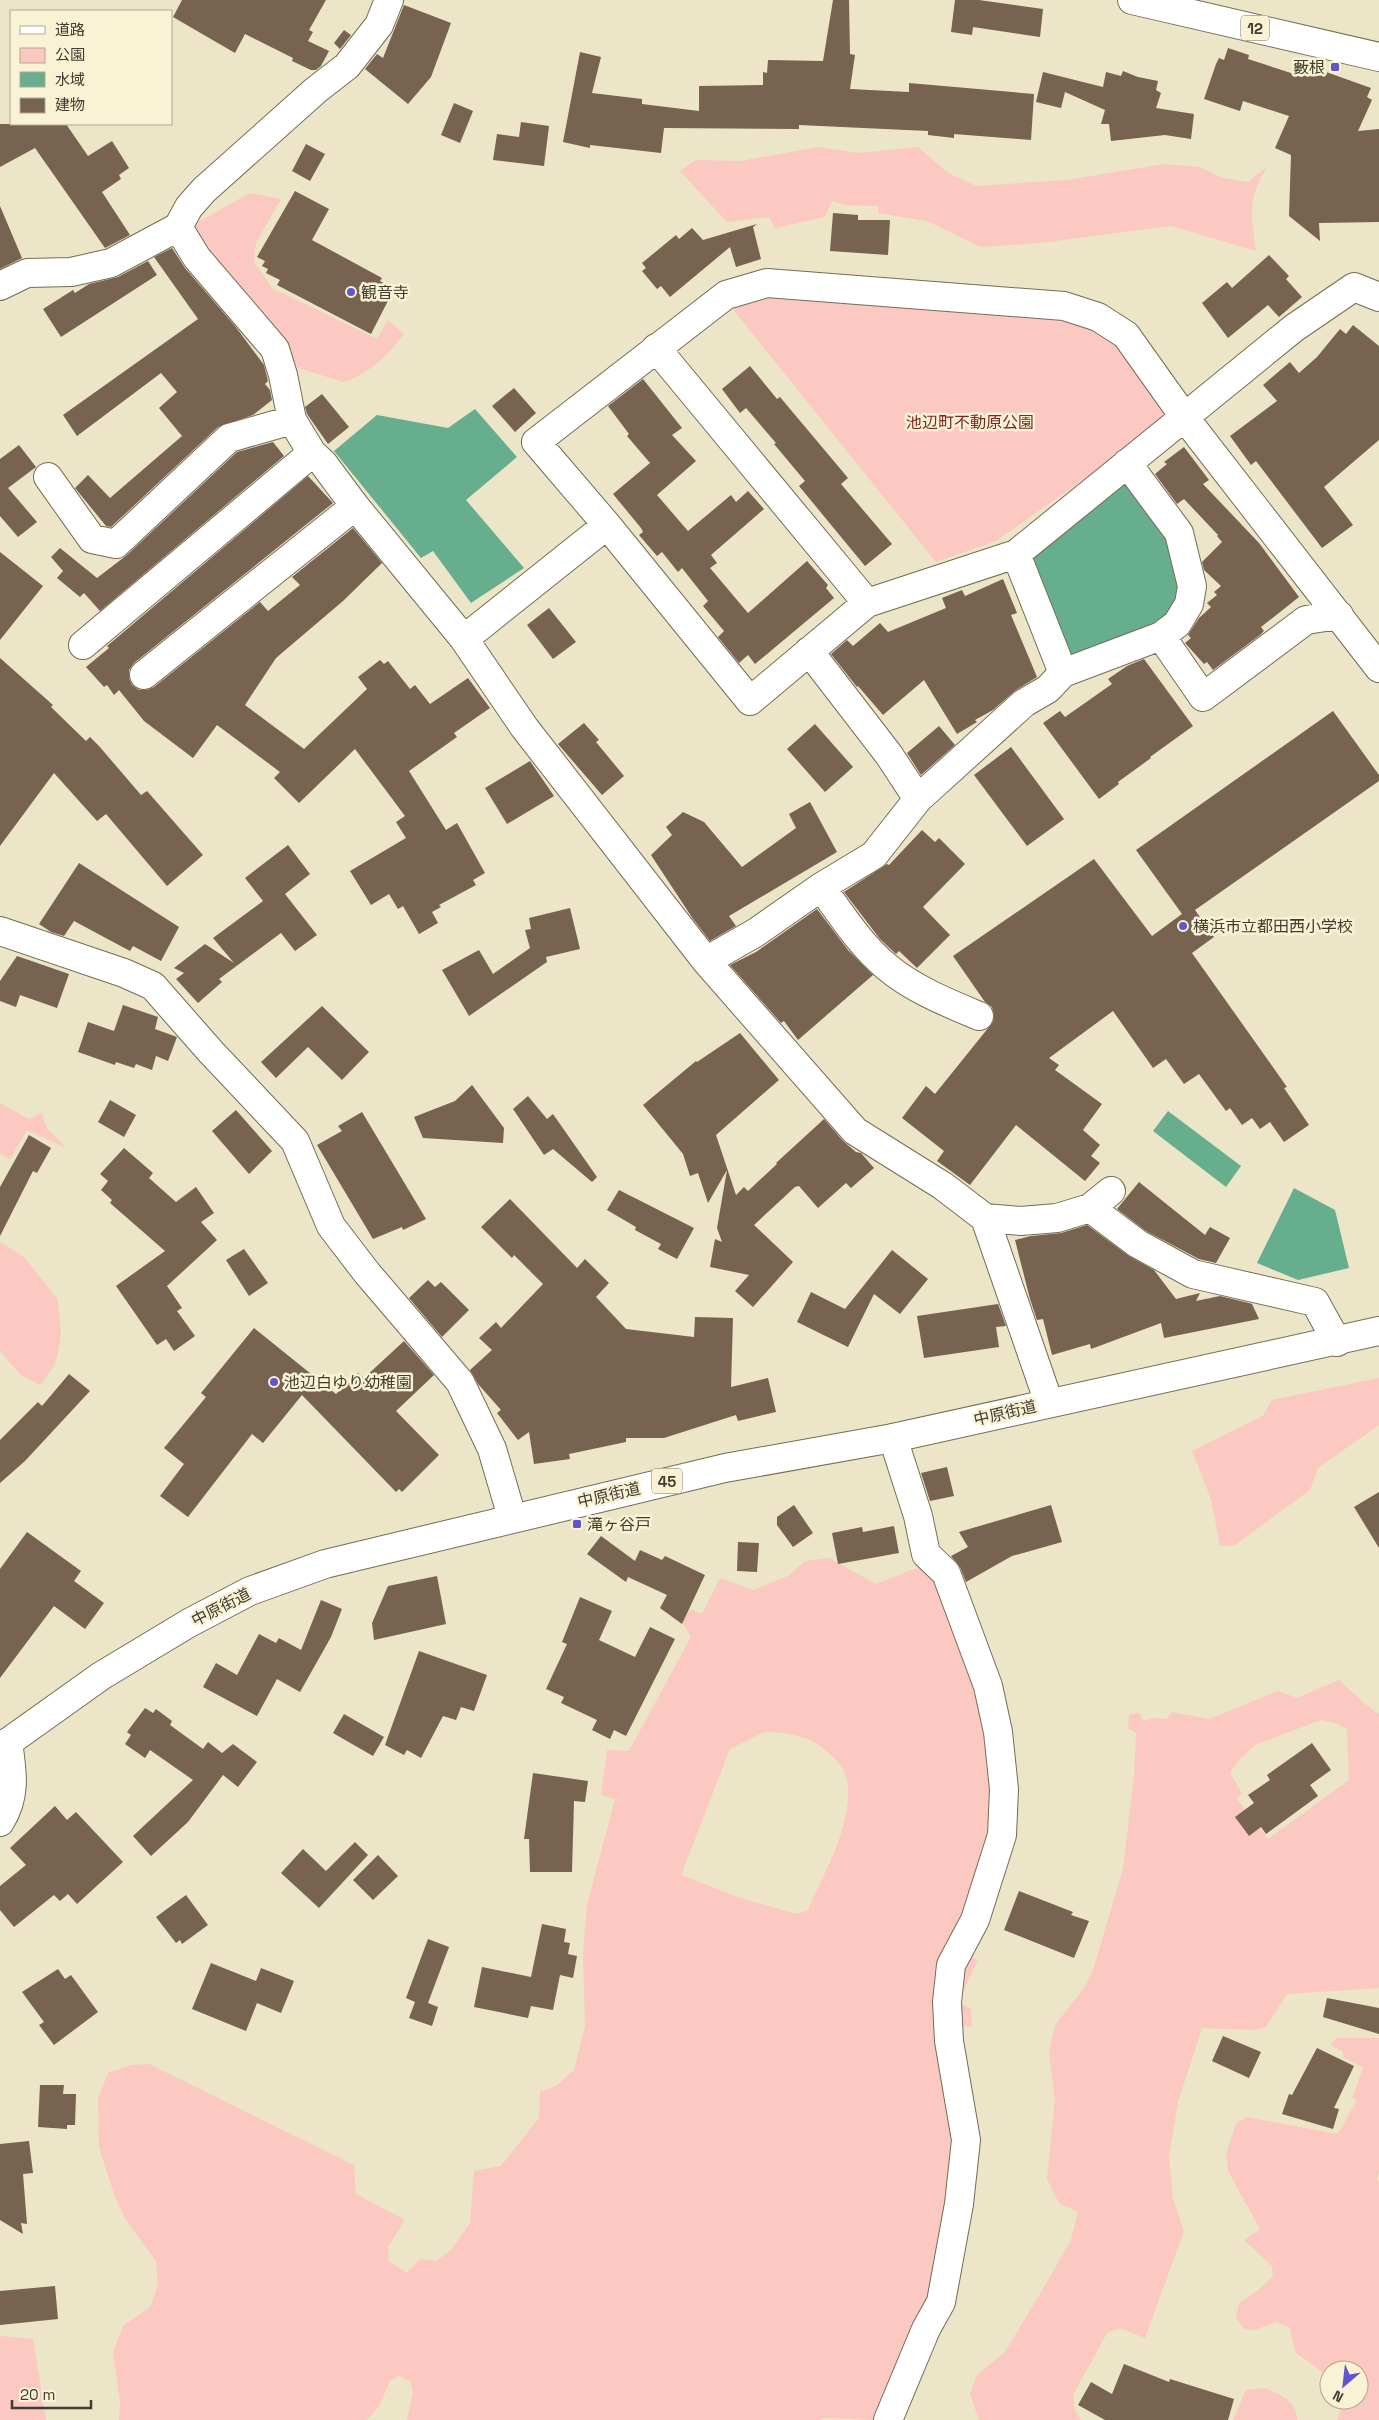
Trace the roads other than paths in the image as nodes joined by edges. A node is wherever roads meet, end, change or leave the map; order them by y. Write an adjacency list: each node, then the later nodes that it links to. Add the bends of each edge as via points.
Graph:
1 (389, 0): 4 (street, via 380,24 347,66 204,190)
2 (1146, 1): 3 (street, 12)
3 (1379, 57)
4 (178, 227): 5 (street, via 111,263 71,272 27,273); 9 (street, via 197,258 275,349)
5 (0, 286)
6 (1379, 297): 8 (street, via 1354,287 1294,328)
7 (656, 348): 8 (street, via 726,295 767,283 1064,306 1098,317 1126,335); 14 (street, via 536,442); 16 (street)
8 (1185, 418): 11 (street); 17 (street)
9 (292, 420): 10 (street); 12 (street, via 229,438 116,544 92,539)
10 (312, 453): 13 (street); 20 (street)
11 (1127, 463): 15 (street); 18 (street, via 1179,533 1192,586 1189,604 1177,624)
12 (48, 476)
13 (355, 506): 19 (street); 24 (street)
14 (607, 525): 19 (street); 21 (street, via 750,700)
15 (1016, 554): 16 (street); 23 (street)
16 (867, 603): 21 (street)
17 (1339, 615): 18 (street, via 1306,620 1203,697); 22 (street)
18 (1161, 636): 23 (street)
19 (464, 639): 28 (street, via 524,727)
20 (84, 645)
21 (809, 651): 25 (street, via 889,755)
22 (1379, 668)
23 (1062, 672): 25 (street, via 1048,689 1024,703)
24 (144, 675)
25 (918, 799): 26 (street, via 874,855)
26 (820, 887): 28 (street, via 755,933); 29 (street, via 887,968 930,994)
27 (0, 931): 35 (street, via 153,986 296,1141 331,1226 460,1382 492,1449)
28 (706, 960): 30 (street, via 855,1131 943,1186)
29 (979, 1016)
30 (985, 1218): 32 (street, via 1020,1221 1057,1218 1100,1200 1138,1244 1193,1274 1315,1302); 33 (street)
31 (1379, 1331): 32 (street, 中原街道 / 45)
32 (1337, 1342): 33 (street, 中原街道 / 45)
33 (1049, 1403): 34 (street, 中原街道 / 45)
34 (893, 1438): 35 (street, 中原街道 / 45, via 725,1468); 38 (street, via 918,1516 926,1554 946,1573 988,1686 998,1732 1004,1789 1002,1836 975,1920 951,1966 947,2002 949,2042 966,2140 959,2204 941,2302)
35 (512, 1518): 36 (street, 中原街道 / 45, via 325,1564 250,1591 101,1676)
36 (4, 1745): 37 (street, via 13,1786 6,1813)
37 (0, 1822)
38 (888, 2420)

